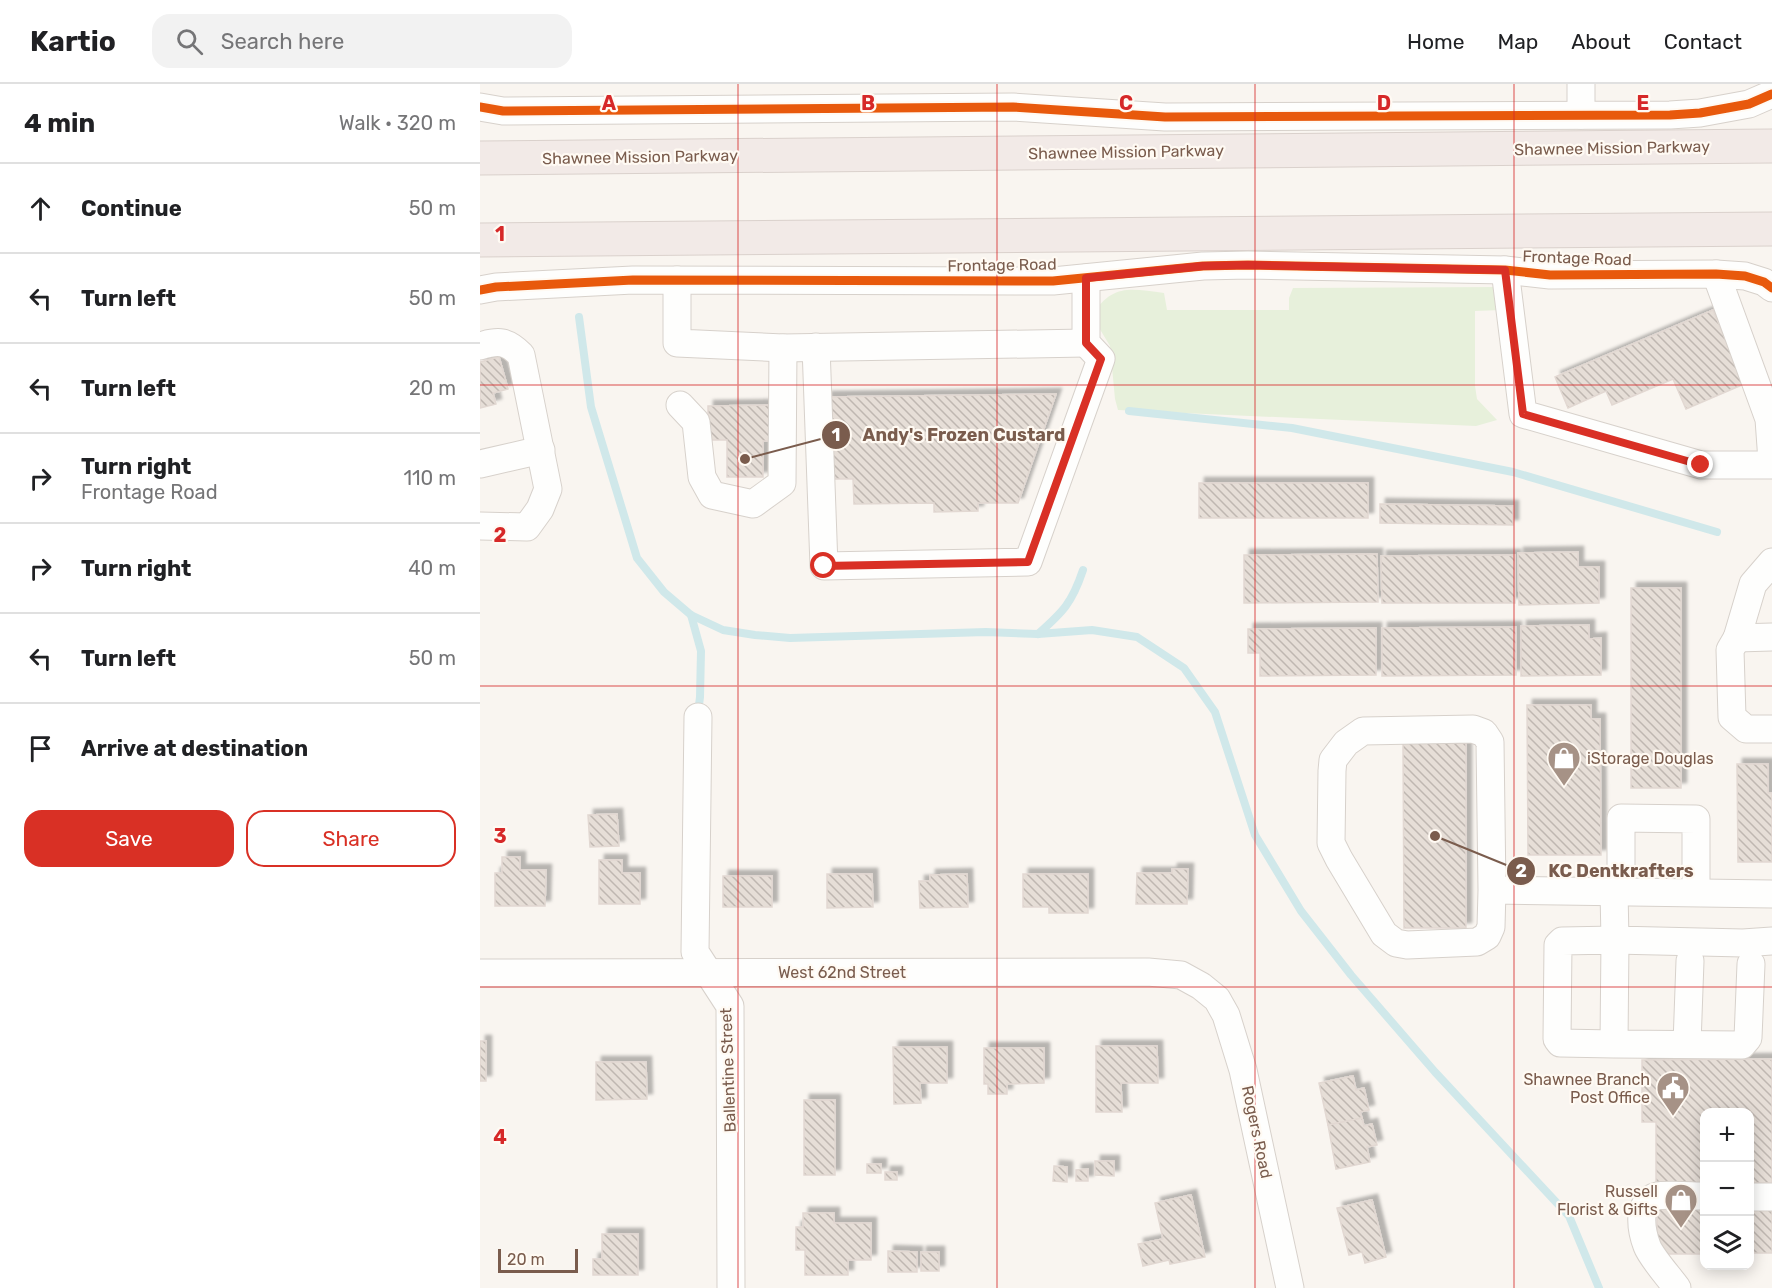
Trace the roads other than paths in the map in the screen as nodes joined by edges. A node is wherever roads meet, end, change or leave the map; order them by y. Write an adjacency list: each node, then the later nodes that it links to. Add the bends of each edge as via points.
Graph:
1 (1581, 84): 6 (street)
2 (1772, 94): 6 (street, via 1749,105 1700,113)
3 (1013, 95): 4 (street); 6 (street, via 1165,117)
4 (794, 96): 5 (street, via 503,111)
5 (480, 107)
6 (1581, 116)
7 (1772, 146): 8 (highway, Shawnee Mission Parkway)
8 (480, 159)
9 (1772, 229): 10 (highway)
10 (480, 240)
11 (1505, 270): 12 (street, Frontage Road, via 1550,275); 13 (street, Frontage Road, via 1248,265); 23 (street, via 1523,414 1701,465)
12 (1716, 274): 15 (street, Frontage Road, via 1746,276); 23 (street, via 1769,419)
13 (1086, 278): 14 (street, Frontage Road); 17 (street)
14 (676, 280): 16 (street, Frontage Road, via 496,287); 20 (street, via 676,343)
15 (1772, 288)
16 (480, 291)
17 (1086, 343): 19 (street); 19 (street, via 1101,359 1028,562 824,566)
18 (480, 346): 22 (street, via 494,342 511,345 521,355)
19 (816, 347): 20 (street)
20 (783, 348): 21 (street, via 782,483 753,504 712,495 702,477 696,422)
21 (680, 405)
22 (541, 450): 24 (street); 25 (street, via 548,489 527,527)
23 (1772, 463)
24 (480, 464)
25 (480, 526)
26 (1772, 562): 28 (street, via 1753,584)
27 (1772, 637): 28 (street)
28 (1737, 638): 30 (street, via 1730,650 1732,717 1746,729)
29 (698, 717): 39 (street, Ballentine Street, via 695,952)
30 (1772, 729)
31 (1492, 890): 31 (street, via 1490,742 1484,733 1473,729 1363,731 1346,743 1333,760 1331,843 1384,934 1407,945 1478,942 1491,927); 32 (street)
32 (1618, 891): 33 (street); 33 (street, via 1621,818 1696,819); 35 (street)
33 (1696, 892): 34 (street)
34 (1772, 894)
35 (1615, 940): 36 (street); 42 (street); 42 (street, via 1562,941 1558,945 1557,1039 1560,1043)
36 (1772, 940)
37 (1690, 961): 43 (street)
38 (1751, 964): 43 (street, via 1748,1038 1742,1045)
39 (708, 972): 40 (street, West 62nd Street); 41 (street, West 62nd Street, via 1148,972 1181,975); 47 (street, Ballentine Street, via 730,1006)
40 (480, 973)
41 (1201, 986): 48 (street, Rogers Road, via 1217,999 1226,1016 1244,1070)
42 (1614, 1044): 43 (street)
43 (1687, 1044)
44 (1700, 1197): 49 (street, via 1657,1196 1642,1211 1647,1247)
45 (1754, 1197): 46 (street)
46 (1772, 1197)
47 (730, 1288)
48 (1290, 1288)
49 (1677, 1288)

